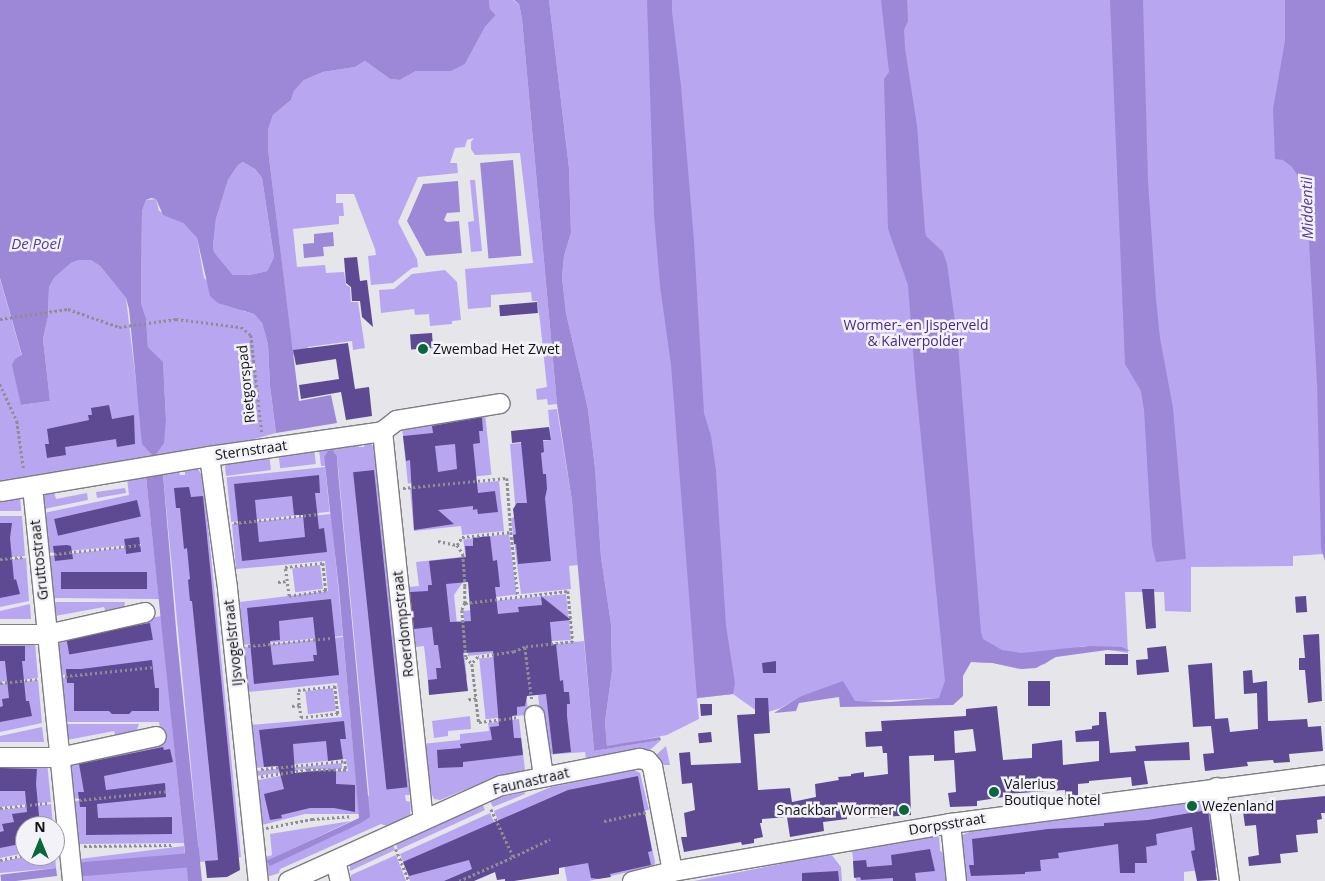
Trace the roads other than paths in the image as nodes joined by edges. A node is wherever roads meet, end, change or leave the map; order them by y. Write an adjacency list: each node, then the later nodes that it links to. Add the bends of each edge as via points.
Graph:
1 (500, 403): 2 (street, Sternstraat, via 396,420)
2 (382, 430): 3 (street, Sternstraat); 16 (street, Roerdompstraat)
3 (209, 456): 4 (street, Sternstraat); 21 (street, IJsvogelstraat)
4 (30, 487): 5 (street, Sternstraat); 8 (street, Gruttostraat)
5 (0, 491)
6 (145, 612): 8 (street)
7 (0, 634): 8 (street)
8 (47, 634): 12 (street, Gruttostraat)
9 (534, 715): 14 (street)
10 (156, 736): 12 (street)
11 (0, 757): 12 (street)
12 (59, 757): 20 (street, Gruttostraat)
13 (1325, 774): 15 (street, Dorpsstraat)
14 (543, 776): 16 (street, Faunastraat, via 501,785); 19 (street, Faunastraat, via 639,758 647,760 652,766)
15 (1216, 787): 17 (street, Dorpsstraat); 26 (street)
16 (423, 818): 18 (street, Faunastraat)
17 (950, 823): 19 (street, Dorpsstraat); 25 (street)
18 (335, 860): 22 (street, Faunastraat); 23 (street)
19 (672, 871): 24 (street, Dorpsstraat)
20 (72, 881)
21 (258, 881)
22 (288, 881)
23 (340, 881)
24 (632, 881)
25 (956, 881)
26 (1229, 881)

